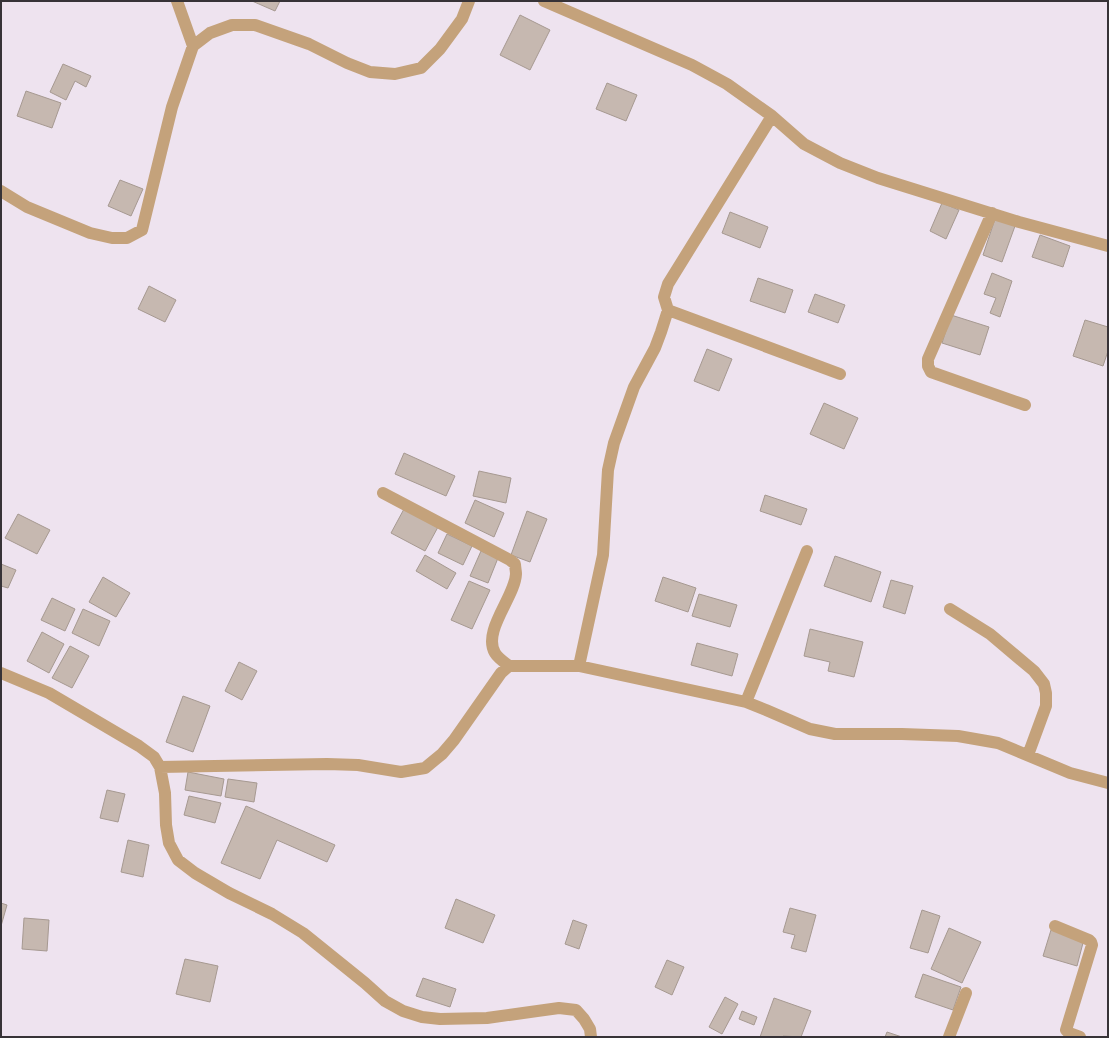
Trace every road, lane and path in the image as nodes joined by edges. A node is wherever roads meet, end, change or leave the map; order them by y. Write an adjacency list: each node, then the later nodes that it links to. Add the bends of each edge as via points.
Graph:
1 (177, 1): 4 (street)
2 (470, 1): 4 (street, via 462,19 440,49 421,68 395,74 370,72 309,44 255,25 232,25 210,32)
3 (544, 1): 5 (street, via 692,65 727,84)
4 (193, 46): 6 (street, via 172,107 142,230 127,238 112,238 90,233 27,208)
5 (772, 116): 7 (street, via 804,144 840,163 878,178); 9 (street, via 668,284 664,297)
6 (1, 191)
7 (992, 213): 8 (street); 11 (street, via 928,359 928,366 931,372)
8 (1108, 246)
9 (668, 310): 10 (street); 16 (street, via 655,348 634,387 614,443 608,470 603,554)
10 (840, 374)
11 (1024, 405)
12 (384, 493): 15 (street, via 515,564 514,584 493,634 492,646)
13 (807, 551): 18 (street)
14 (950, 609): 19 (street, via 990,634 1034,671 1044,684 1046,706)
15 (508, 666): 16 (street); 20 (street, via 454,740 425,768 401,772 358,765 327,764)
16 (579, 666): 18 (street)
17 (1, 673): 20 (street, via 49,693 117,733 154,757)
18 (746, 702): 19 (street, via 810,730 835,734 958,736 998,743)
19 (1028, 755): 21 (street, via 1070,773)
20 (160, 767): 24 (street, via 165,793 166,825 170,843 178,860 229,893 303,933 386,1001 403,1011 440,1019 487,1018 559,1008 576,1010 590,1029)
21 (1108, 783)
22 (1055, 926): 26 (street, via 1092,942 1066,1030)
23 (966, 993): 25 (street)
24 (591, 1037)
25 (949, 1037)
26 (1080, 1037)

